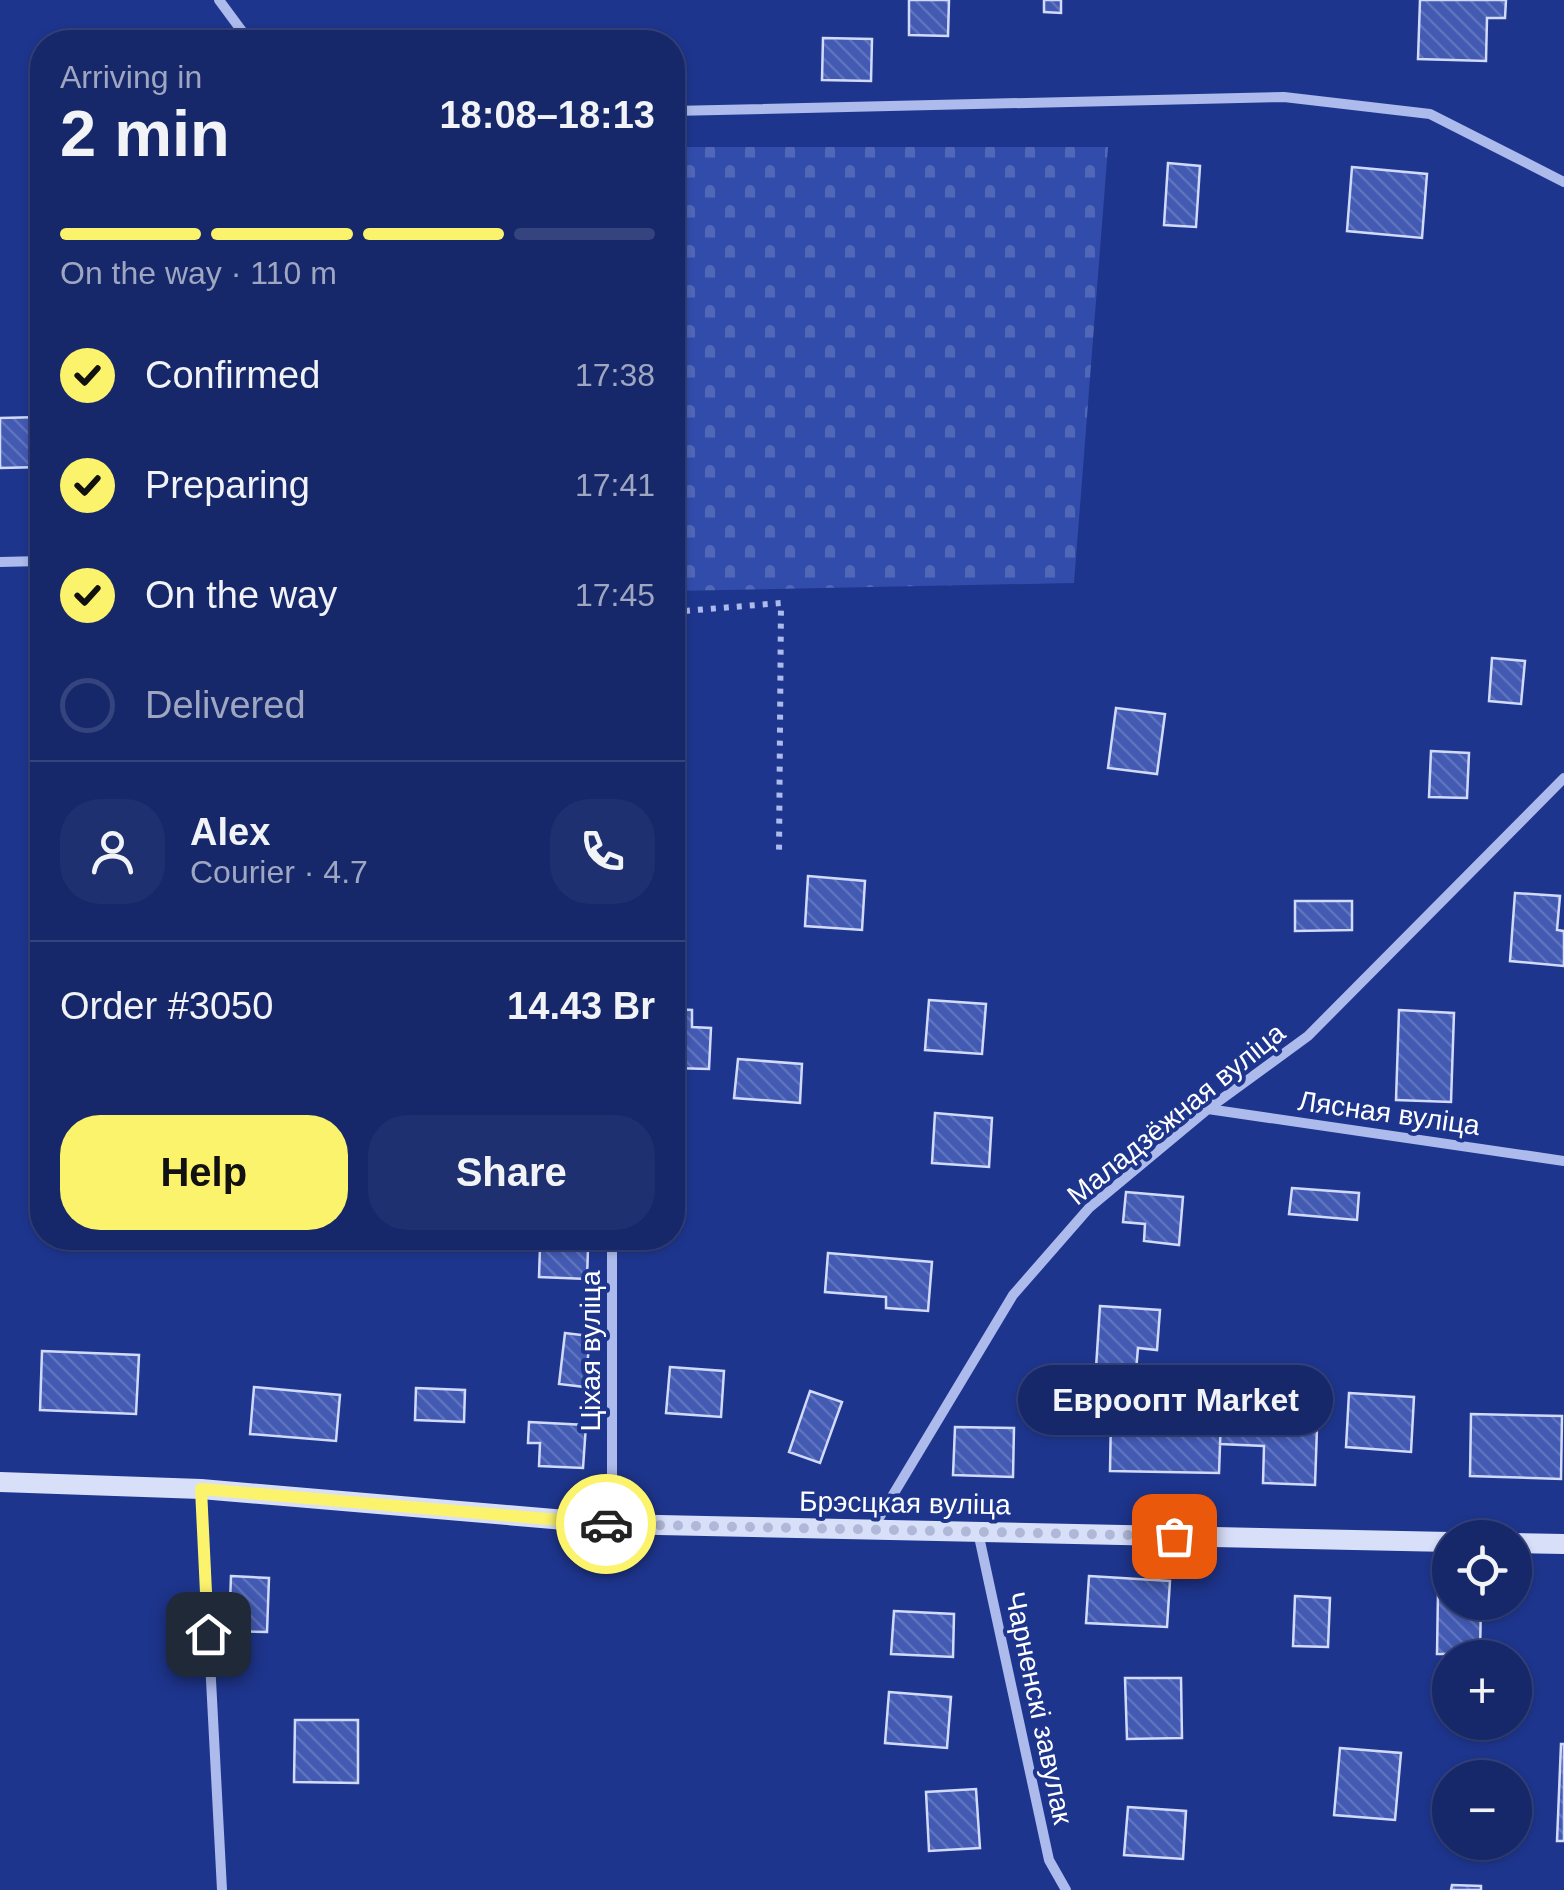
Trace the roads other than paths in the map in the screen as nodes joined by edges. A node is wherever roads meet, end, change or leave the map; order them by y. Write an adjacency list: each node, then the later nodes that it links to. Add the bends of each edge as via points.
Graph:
1 (219, 0): 2 (street)
2 (241, 30)
3 (685, 111): 4 (street, via 1284,97 1430,114)
4 (1564, 182)
5 (30, 561): 6 (street)
6 (0, 562)
7 (1564, 778): 8 (street, Маладзёжная вуліца, via 1308,1036)
8 (1208, 1110): 9 (street, Лясная вуліца); 14 (street, Маладзёжная вуліца, via 1089,1208 1013,1294)
9 (1564, 1161)
10 (612, 1250): 13 (street, Ціхая вуліца)
11 (0, 1482): 12 (street, Брэсцкая вуліца)
12 (201, 1489): 13 (street, Брэсцкая вуліца); 19 (street)
13 (612, 1524): 14 (street, Брэсцкая вуліца)
14 (872, 1529): 15 (street, Брэсцкая вуліца)
15 (978, 1532): 16 (street, Брэсцкая вуліца); 20 (street, Чарненскі завулак, via 1050,1860)
16 (1432, 1542)
17 (1532, 1543): 18 (street)
18 (1564, 1544)
19 (222, 1890)
20 (1066, 1890)

